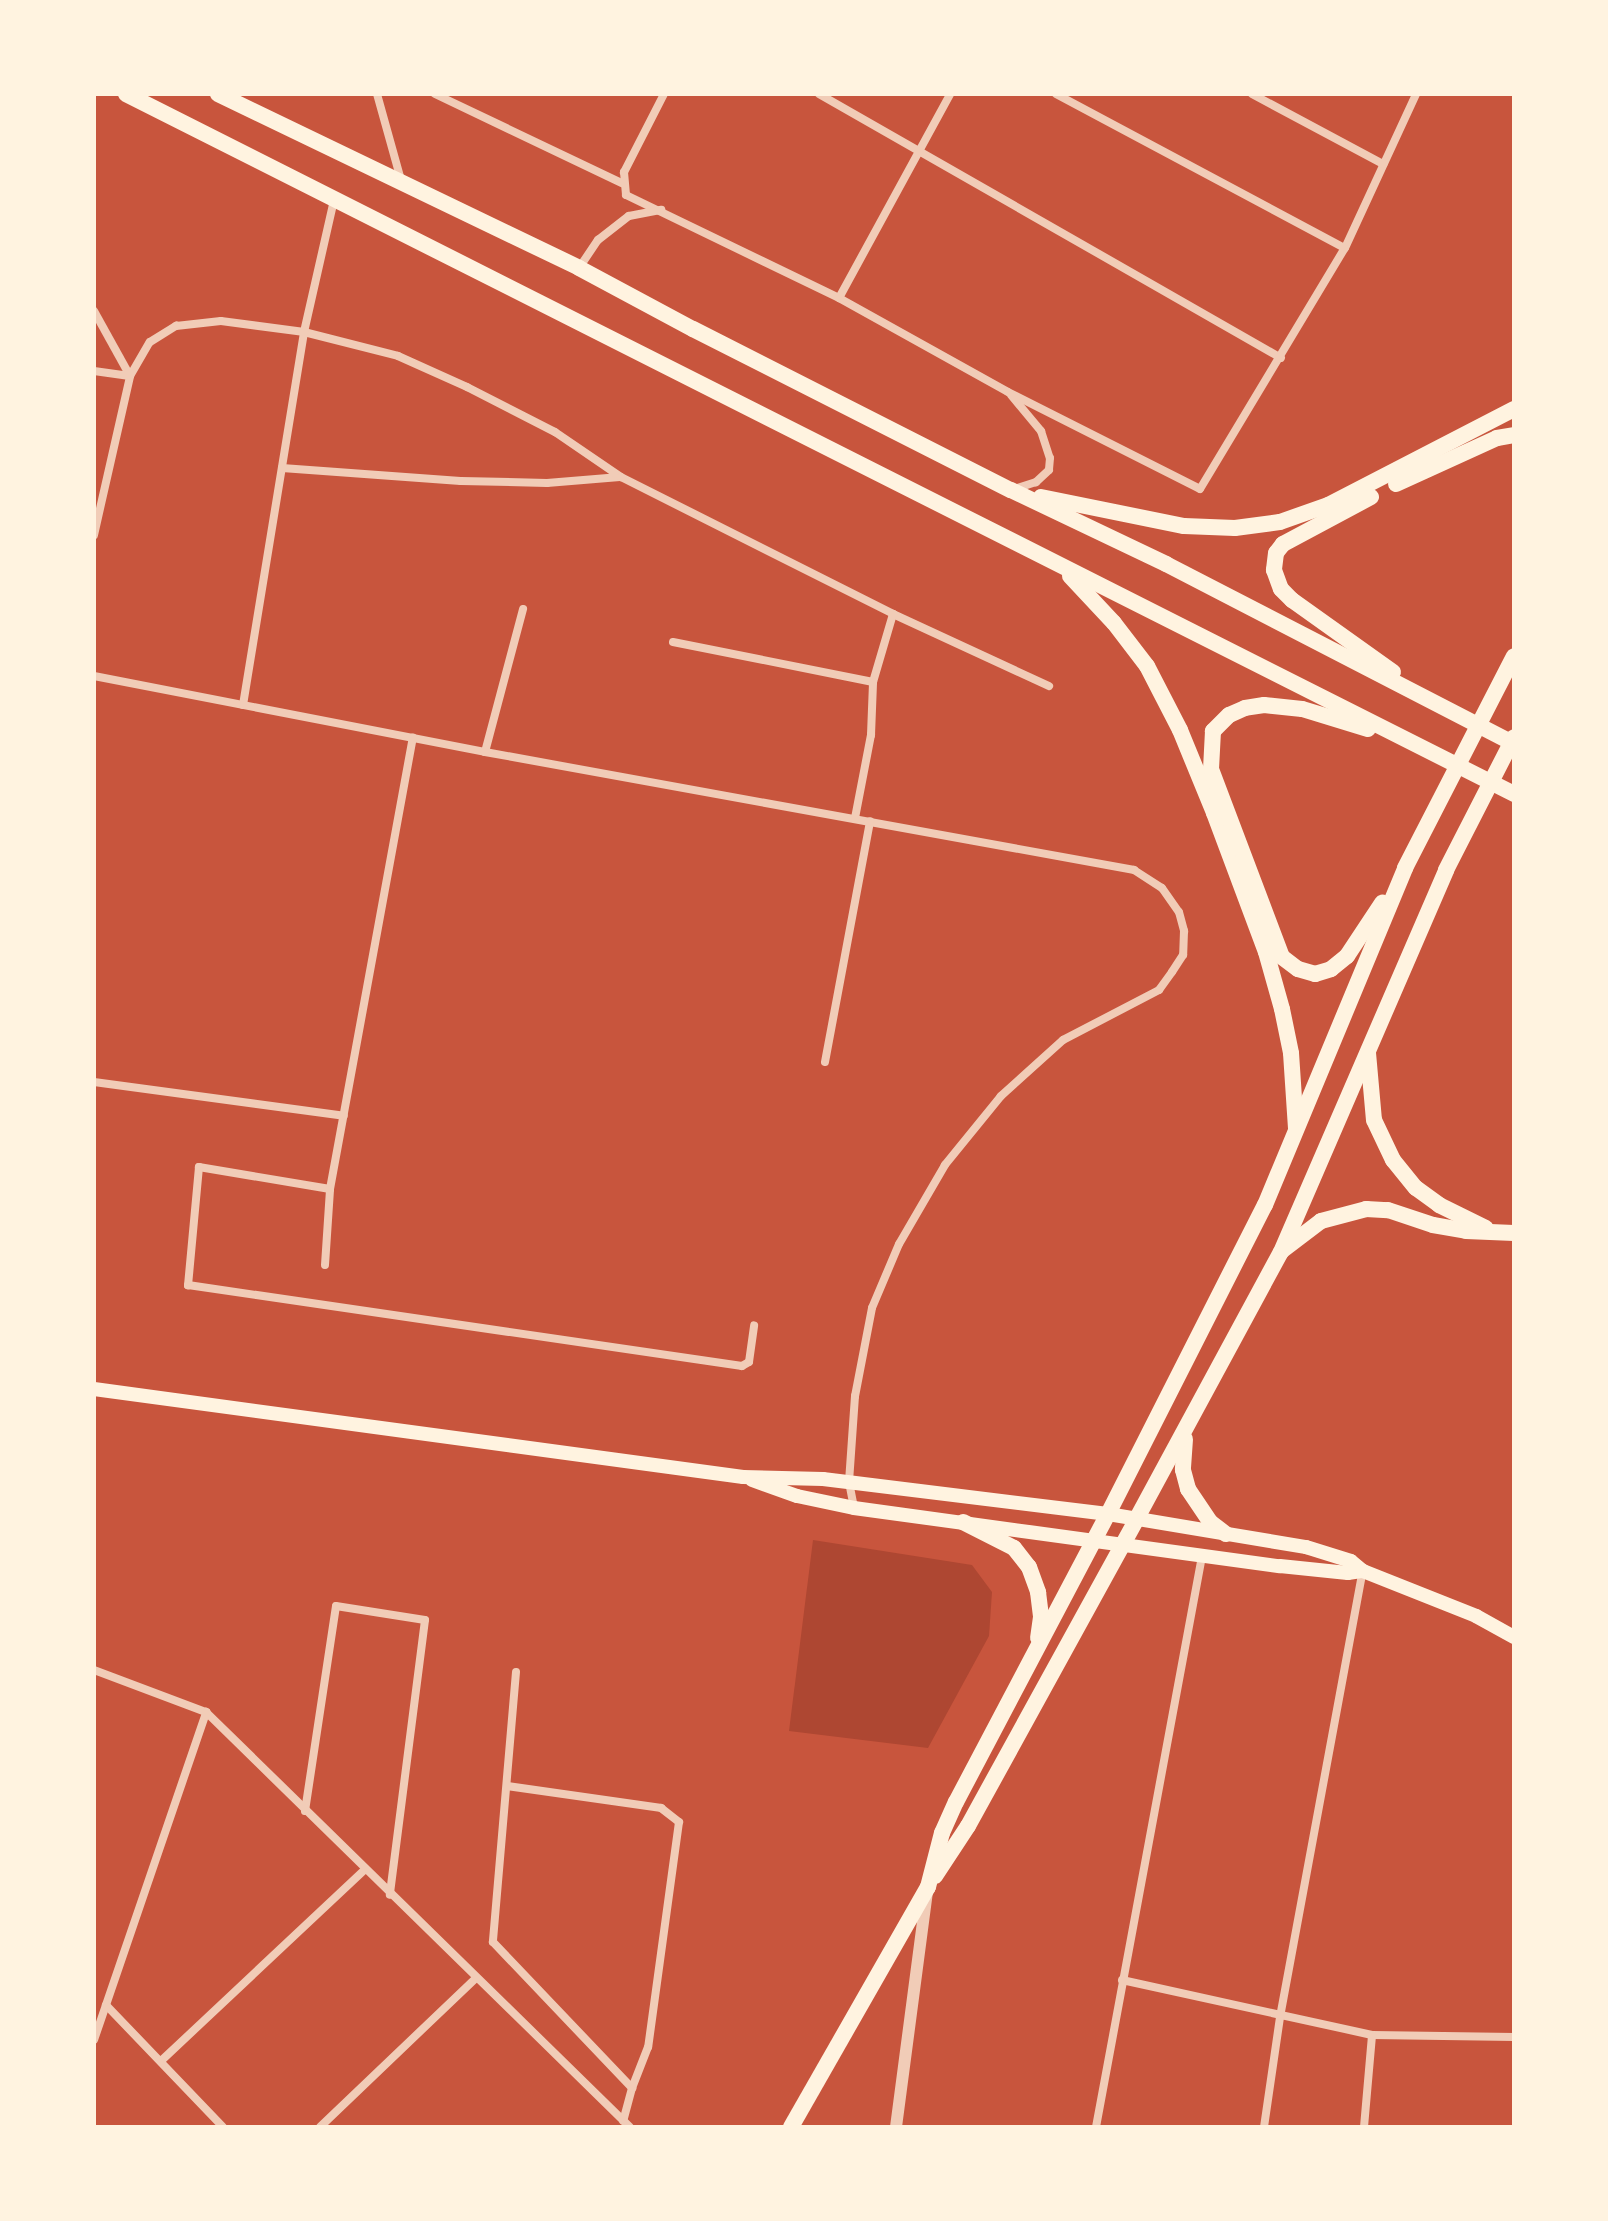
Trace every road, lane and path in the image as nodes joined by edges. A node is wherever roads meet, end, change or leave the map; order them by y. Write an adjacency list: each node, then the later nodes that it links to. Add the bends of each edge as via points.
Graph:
1 (126, 94): 15 (main road)
2 (218, 94): 14 (main road)
3 (377, 94): 14 (street)
4 (435, 94): 13 (street)
5 (664, 94): 13 (street)
6 (819, 94): 11 (street)
7 (950, 94): 11 (street)
8 (1056, 94): 17 (street)
9 (1252, 94): 12 (street)
10 (1416, 94): 12 (street)
11 (918, 151): 19 (street); 22 (street)
12 (1383, 164): 17 (street)
13 (622, 183): 16 (street, via 626,195)
14 (402, 184): 18 (main road)
15 (334, 200): 21 (street); 32 (main road)
16 (662, 210): 18 (street, via 629,216 598,240); 19 (street)
17 (1345, 248): 22 (street)
18 (579, 268): 30 (main road)
19 (839, 298): 25 (street)
20 (94, 311): 24 (street)
21 (304, 332): 24 (street, via 221,321 176,326 150,342); 28 (street); 29 (street, via 398,356 555,432)
22 (1281, 358): 25 (street, via 1200,489)
23 (94, 371): 24 (street)
24 (130, 376): 31 (street)
25 (1008, 392): 30 (street, via 1041,431 1050,458 1049,470 1036,482)
26 (1514, 409): 30 (main road, via 1342,499 1280,522 1235,528 1184,526)
27 (1514, 435): 41 (main road, via 1413,476 1307,529 1276,553 1276,580 1292,600)
28 (282, 468): 29 (street, via 461,481 547,483); 40 (street)
29 (621, 477): 34 (street)
30 (1011, 490): 41 (main road)
31 (94, 535)
32 (1057, 564): 44 (main road); 55 (main road, via 1147,666 1185,744 1266,952 1291,1053)
33 (523, 609): 46 (street)
34 (893, 614): 38 (street); 39 (street)
35 (673, 642): 38 (street)
36 (1514, 656): 50 (main road)
37 (94, 676): 40 (street)
38 (873, 682): 48 (street, via 871,735)
39 (1049, 686)
40 (243, 705): 43 (street)
41 (1439, 706): 45 (main road)
42 (1514, 737): 51 (main road, via 1472,816)
43 (413, 738): 46 (street); 54 (street)
44 (1408, 741): 47 (main road); 50 (main road, via 1302,709 1264,705 1229,715 1213,731 1210,750 1211,769 1271,934 1282,957 1298,969 1315,974 1347,956)
45 (1514, 744)
46 (485, 752): 48 (street)
47 (1514, 794)
48 (855, 818): 49 (street)
49 (870, 821): 52 (street); 65 (street, via 1134,870 1162,888 1179,912 1183,955 1159,990 1063,1040 1001,1096 945,1165 899,1244 872,1308 855,1396)
50 (1405, 868): 55 (main road)
51 (1368, 1044): 57 (main road, via 1374,1120 1393,1160 1439,1205); 59 (main road)
52 (825, 1062)
53 (94, 1082): 54 (street)
54 (344, 1116): 56 (street)
55 (1297, 1136): 67 (main road)
56 (330, 1189): 60 (street); 61 (street, via 199,1167 188,1285 742,1366 749,1362)
57 (1494, 1232): 58 (main road); 59 (main road, via 1366,1209 1321,1221)
58 (1514, 1233)
59 (1281, 1252): 63 (main road)
60 (325, 1265)
61 (754, 1325)
62 (94, 1389): 64 (main road)
63 (1186, 1431): 68 (main road); 70 (main road, via 1183,1470 1188,1489 1210,1522)
64 (743, 1477): 65 (main road); 66 (main road)
65 (849, 1482): 66 (street); 67 (main road)
66 (854, 1508): 69 (main road)
67 (1108, 1514): 68 (main road); 71 (main road)
68 (1137, 1518): 70 (main road); 72 (main road)
69 (963, 1522): 71 (main road); 76 (main road, via 1014,1548 1029,1567 1041,1617)
70 (1226, 1534): 74 (main road, via 1329,1552)
71 (1094, 1540): 72 (main road); 76 (main road)
72 (1123, 1544): 73 (main road); 83 (main road, via 968,1826)
73 (1202, 1556): 74 (main road); 86 (street)
74 (1363, 1571): 75 (main road, via 1476,1616); 88 (street)
75 (1514, 1637)
76 (1036, 1649): 83 (main road, via 956,1802)
77 (94, 1670): 79 (street)
78 (516, 1672): 80 (street)
79 (206, 1712): 81 (street); 87 (street)
80 (507, 1786): 93 (street, via 493,1942); 93 (street, via 661,1808 679,1822 648,2047)
81 (305, 1811): 82 (street); 84 (street, via 336,1606 425,1620)
82 (364, 1870): 84 (street); 92 (street)
83 (928, 1887): 97 (main road); 98 (street)
84 (390, 1895): 85 (street)
85 (476, 1978): 94 (street); 96 (street)
86 (1122, 1980): 88 (street); 99 (street)
87 (106, 2005): 91 (street); 92 (street)
88 (1280, 2017): 89 (street); 100 (street)
89 (1372, 2035): 90 (street); 101 (street)
90 (1514, 2037)
91 (94, 2040)
92 (162, 2060): 95 (street)
93 (632, 2088): 94 (street)
94 (626, 2124)
95 (223, 2127)
96 (320, 2127)
97 (791, 2127)
98 (896, 2127)
99 (1096, 2127)
100 (1264, 2127)
101 (1364, 2127)

